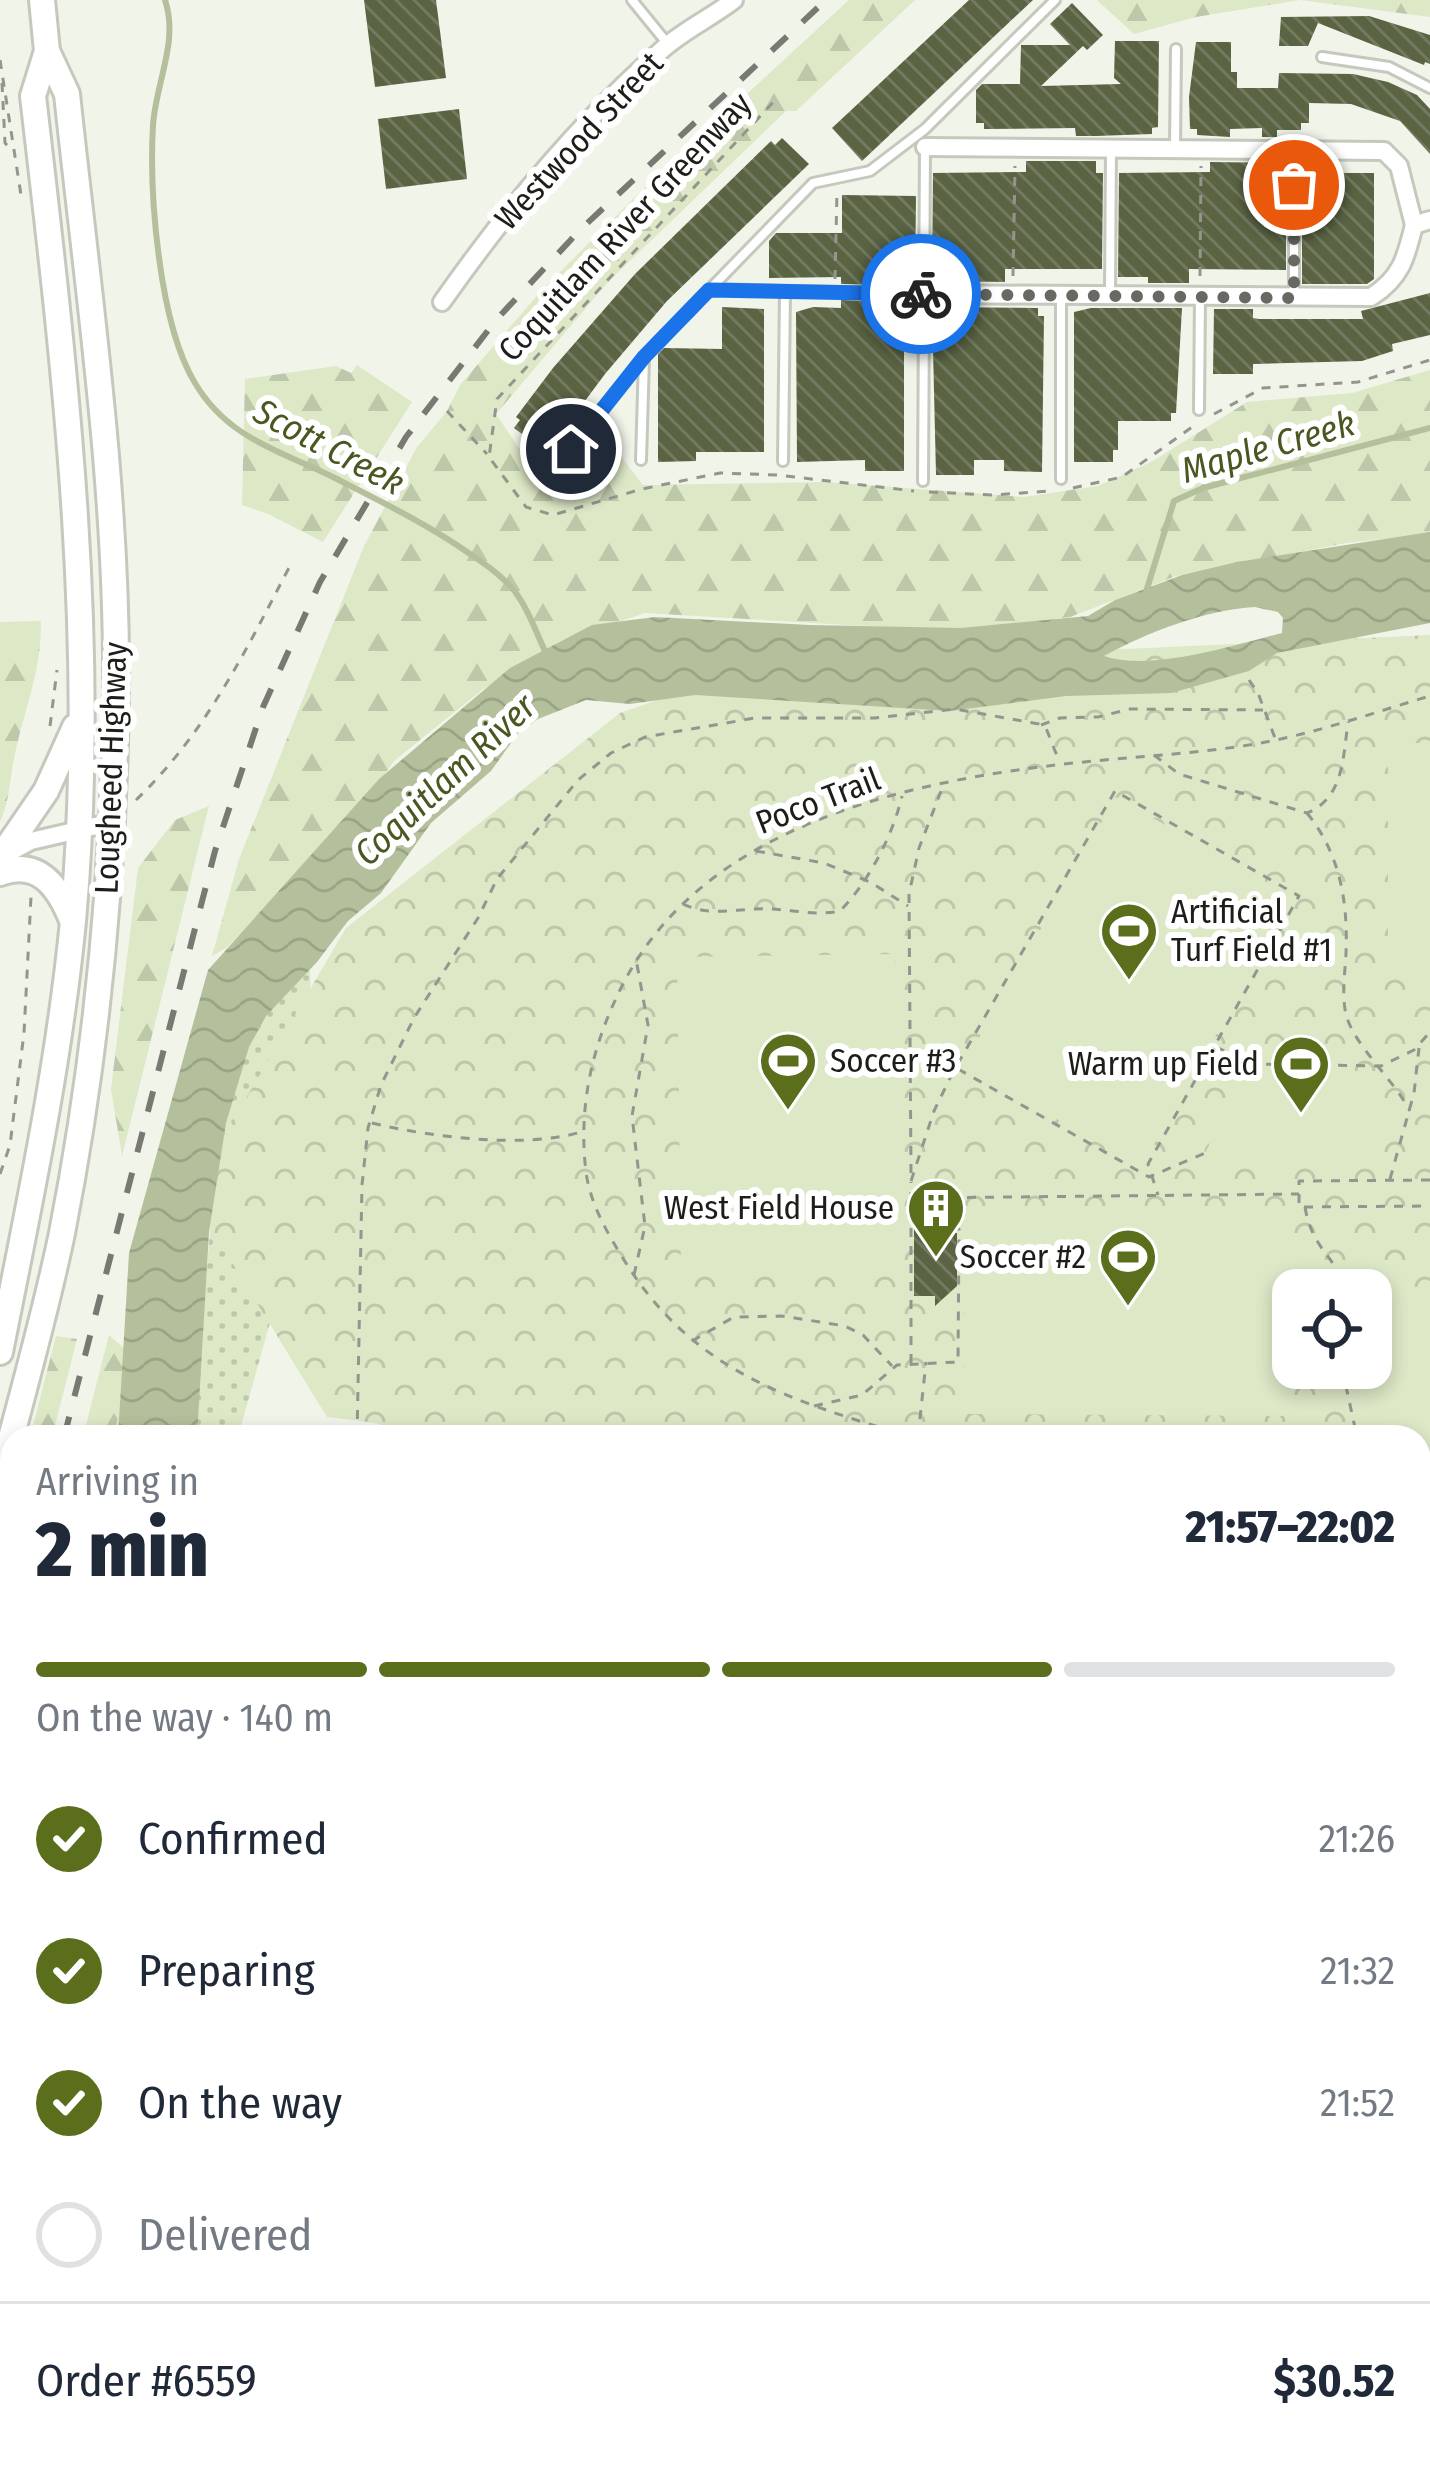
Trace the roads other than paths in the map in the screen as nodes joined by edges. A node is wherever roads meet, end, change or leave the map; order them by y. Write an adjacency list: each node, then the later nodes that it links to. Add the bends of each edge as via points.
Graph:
1 (42, 0): 7 (main road, Lougheed Highway)
2 (632, 0): 5 (lane)
3 (734, 0): 5 (street, Westwood Street)
4 (1054, 0): 10 (lane)
5 (668, 44): 22 (street, Westwood Street, via 529,189)
6 (1176, 49): 12 (lane)
7 (47, 52): 30 (main road, Lougheed Highway, via 33,96 76,492); 31 (main road, Lougheed Highway, via 67,94 106,448)
8 (1322, 57): 9 (lane, via 1389,67)
9 (1430, 88)
10 (925, 138): 11 (street); 15 (lane, via 870,172 813,182); 17 (lane)
11 (1111, 148): 12 (street); 19 (lane)
12 (1175, 148): 13 (street)
13 (1294, 148): 14 (street, via 1384,151 1399,166); 21 (lane)
14 (1422, 222): 21 (street, via 1395,282 1371,297)
15 (709, 290): 16 (lane); 23 (lane)
16 (785, 291): 17 (lane); 27 (lane)
17 (924, 294): 18 (street); 29 (lane)
18 (1061, 296): 19 (street); 28 (lane)
19 (1109, 296): 20 (street)
20 (1200, 296): 21 (street); 24 (lane)
21 (1294, 298)
22 (442, 302)
23 (644, 357): 25 (lane); 26 (lane)
24 (1199, 410)
25 (571, 449)
26 (641, 460)
27 (783, 461)
28 (1061, 479)
29 (923, 481)
30 (82, 708): 32 (main road, Lougheed Highway); 33 (main road, via 46,791)
31 (113, 822): 32 (street); 37 (main road, Lougheed Highway, via 88,1085 62,1234)
32 (77, 830): 33 (street); 35 (main road, Lougheed Highway)
33 (0, 859)
34 (0, 873): 35 (main road, via 19,868 43,876)
35 (73, 922): 36 (main road, Lougheed Highway)
36 (0, 1352)
37 (14, 1425)

